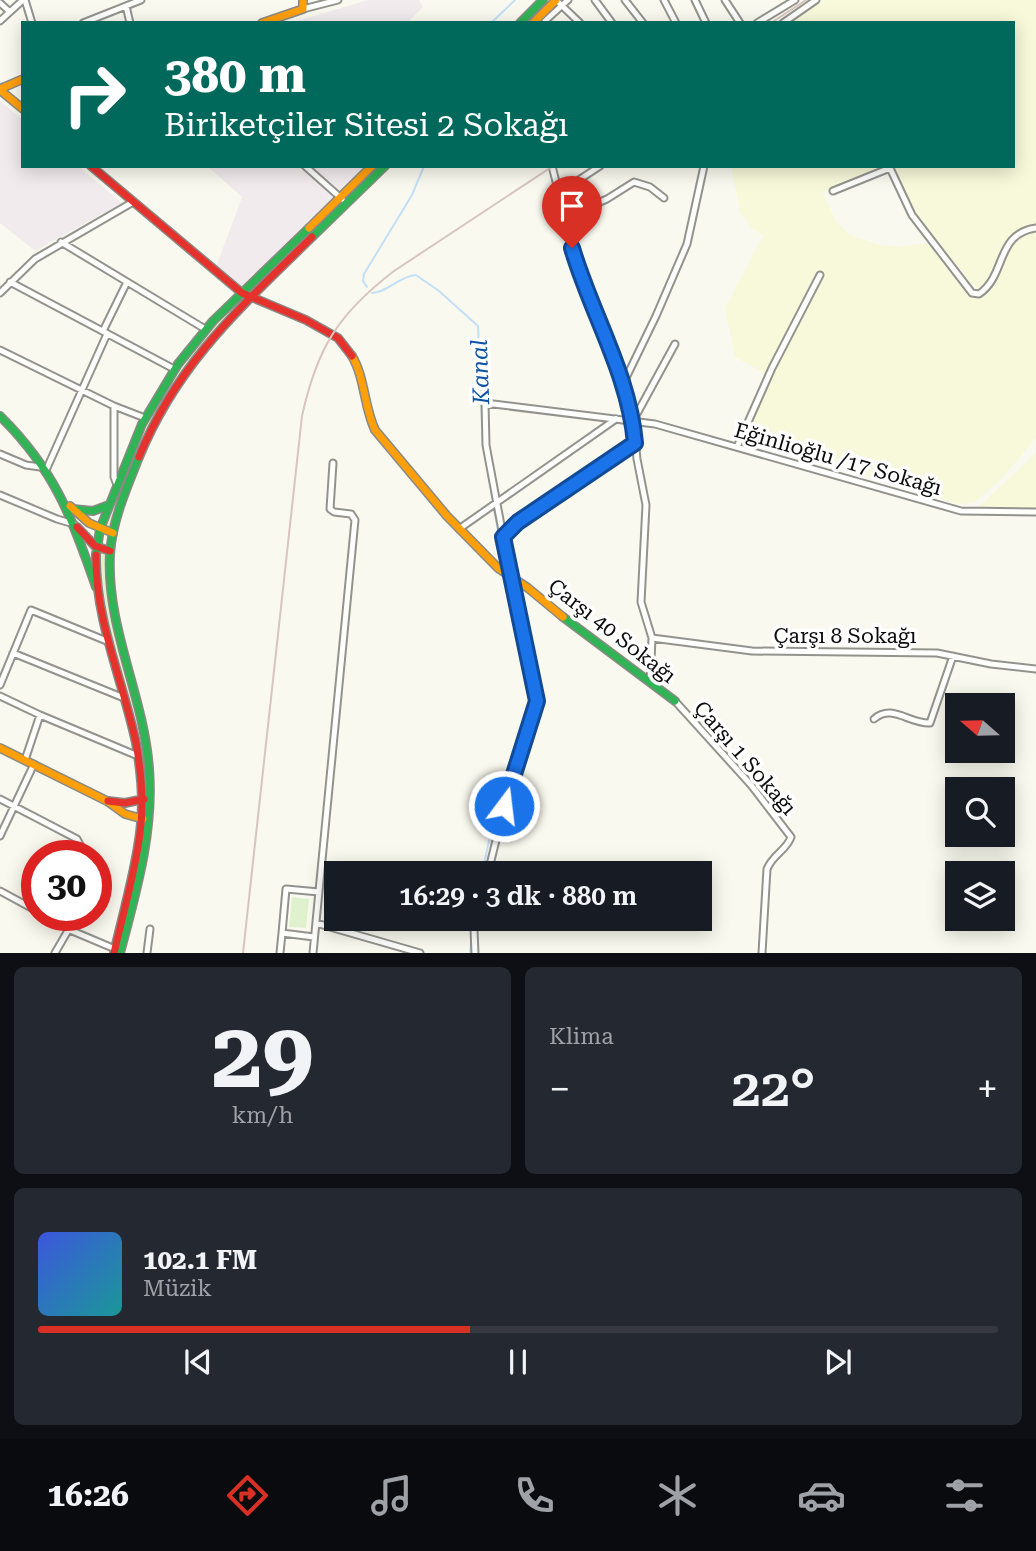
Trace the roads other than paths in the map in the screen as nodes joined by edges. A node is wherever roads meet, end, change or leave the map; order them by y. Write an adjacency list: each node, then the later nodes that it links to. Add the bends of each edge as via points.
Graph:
1 (24, 0): 17 (street); 19 (street)
2 (141, 0): 15 (street)
3 (303, 0): 16 (main road)
4 (338, 0): 16 (street)
5 (568, 0): 13 (street)
6 (595, 0): 26 (street)
7 (625, 0): 27 (street)
8 (664, 0): 28 (street)
9 (695, 0): 29 (street)
10 (795, 0): 31 (street)
11 (817, 0): 32 (street)
12 (726, 1): 30 (street)
13 (552, 2): 23 (main road); 24 (main road); 24 (street); 25 (street)
14 (0, 3): 17 (street)
15 (130, 3): 20 (street); 21 (street)
16 (303, 9): 22 (main road)
17 (10, 12): 18 (street)
18 (0, 21)
19 (31, 21)
20 (88, 21)
21 (130, 21)
22 (267, 21)
23 (523, 21)
24 (540, 21)
25 (577, 21)
26 (611, 21)
27 (641, 21)
28 (675, 21)
29 (705, 21)
30 (739, 21)
31 (760, 21)
32 (786, 21)
33 (21, 80): 34 (main road)
34 (0, 90): 35 (main road)
35 (21, 107)
36 (93, 168): 49 (main road, Çarşı 40 Sokağı)
37 (307, 168): 47 (street)
38 (370, 168): 47 (main road)
39 (383, 168): 50 (main road)
40 (552, 168): 46 (street)
41 (597, 168): 46 (street)
42 (704, 168): 65 (street, via 687,244)
43 (888, 168): 45 (street)
44 (890, 168): 52 (street, via 912,215 972,293 987,288 1009,242 1021,231)
45 (833, 191)
46 (559, 194): 51 (street)
47 (340, 197): 50 (street); 58 (main road)
48 (664, 198): 51 (street, via 634,182)
49 (133, 202): 53 (street); 58 (main road, Çarşı 40 Sokağı)
50 (347, 204): 59 (main road)
51 (565, 218): 65 (street, via 580,273)
52 (1036, 228)
53 (61, 242): 55 (street); 56 (street)
54 (820, 275): 73 (street)
55 (10, 282): 57 (street); 61 (street)
56 (127, 282): 60 (street); 61 (street)
57 (0, 293)
58 (242, 293): 59 (main road, Çarşı 40 Sokağı); 60 (main road)
59 (251, 297): 86 (main road, Çarşı 40 Sokağı, via 316,325 346,346 360,372 375,430); 87 (main road, via 209,339 171,391 145,442)
60 (205, 329): 64 (main road)
61 (105, 332): 64 (street); 66 (street)
62 (675, 344): 71 (street)
63 (0, 350): 66 (street)
64 (174, 369): 69 (main road)
65 (622, 384): 71 (street)
66 (81, 389): 67 (street); 76 (street)
67 (114, 406): 69 (street); 77 (street)
68 (0, 416): 76 (main road)
69 (145, 418): 77 (main road)
70 (616, 419): 71 (street, Eğinlioğlu /17 Sokağı); 80 (street); 80 (street, Eğinlioğlu /17 Sokağı, via 485,403 485,436)
71 (634, 421): 72 (street); 73 (street, Eğinlioğlu /17 Sokağı)
72 (635, 443): 88 (street, via 518,522); 93 (street, via 646,510 641,602)
73 (737, 447): 83 (street, Eğinlioğlu /17 Sokağı, via 961,510)
74 (0, 454): 76 (street)
75 (333, 463): 119 (street, via 330,509 351,514 355,520)
76 (47, 468): 79 (main road)
77 (117, 486): 81 (main road)
78 (0, 495): 84 (street)
79 (66, 501): 82 (main road); 84 (main road)
80 (497, 503): 86 (street); 88 (street)
81 (109, 504): 82 (main road, via 93,510); 85 (main road)
82 (73, 509): 85 (main road)
83 (1036, 512)
84 (74, 524): 89 (main road); 92 (main road)
85 (100, 529): 87 (main road); 89 (main road)
86 (460, 529): 91 (main road, Çarşı 40 Sokağı)
87 (113, 533): 90 (main road)
88 (503, 537): 91 (street)
89 (97, 548): 90 (main road); 92 (main road)
90 (110, 551): 111 (main road, via 115,613 145,741)
91 (514, 579): 98 (main road, Çarşı 40 Sokağı); 117 (street, via 537,701)
92 (101, 604): 94 (main road)
93 (652, 638): 96 (street, Çarşı 8 Sokağı, via 781,653); 98 (street)
94 (109, 642): 95 (street, via 31,610); 101 (main road)
95 (13, 653): 99 (street); 101 (street)
96 (953, 656): 97 (street, Çarşı 8 Sokağı); 104 (street, via 930,723 889,712)
97 (1036, 669)
98 (650, 682): 102 (main road, Çarşı 40 Sokağı)
99 (0, 685)
100 (0, 696): 103 (street)
101 (125, 698): 106 (main road)
102 (675, 701): 135 (street, Çarşı 1 Sokağı, via 792,837 767,869)
103 (40, 715): 106 (street); 107 (street)
104 (874, 719)
105 (0, 748): 107 (main road)
106 (138, 755): 110 (main road)
107 (25, 760): 108 (main road)
108 (34, 764): 112 (main road); 113 (street)
109 (0, 799): 113 (street)
110 (141, 799): 111 (main road); 112 (main road); 114 (main road)
111 (151, 799): 114 (main road)
112 (107, 801): 114 (main road, via 125,814)
113 (14, 807): 115 (street); 116 (street)
114 (146, 819): 128 (main road)
115 (0, 836)
116 (78, 840)
117 (491, 861)
118 (0, 891): 120 (street)
119 (319, 892): 121 (street); 126 (street, via 286,889)
120 (21, 902)
121 (316, 923): 127 (street); 133 (street)
122 (150, 929): 130 (street)
123 (69, 931): 129 (street)
124 (72, 931): 128 (street)
125 (474, 931): 134 (street)
126 (282, 933): 127 (street); 131 (street)
127 (314, 937): 132 (street)
128 (116, 951)
129 (55, 953)
130 (147, 953)
131 (280, 953)
132 (313, 953)
133 (420, 953)
134 (475, 953)
135 (762, 953)

